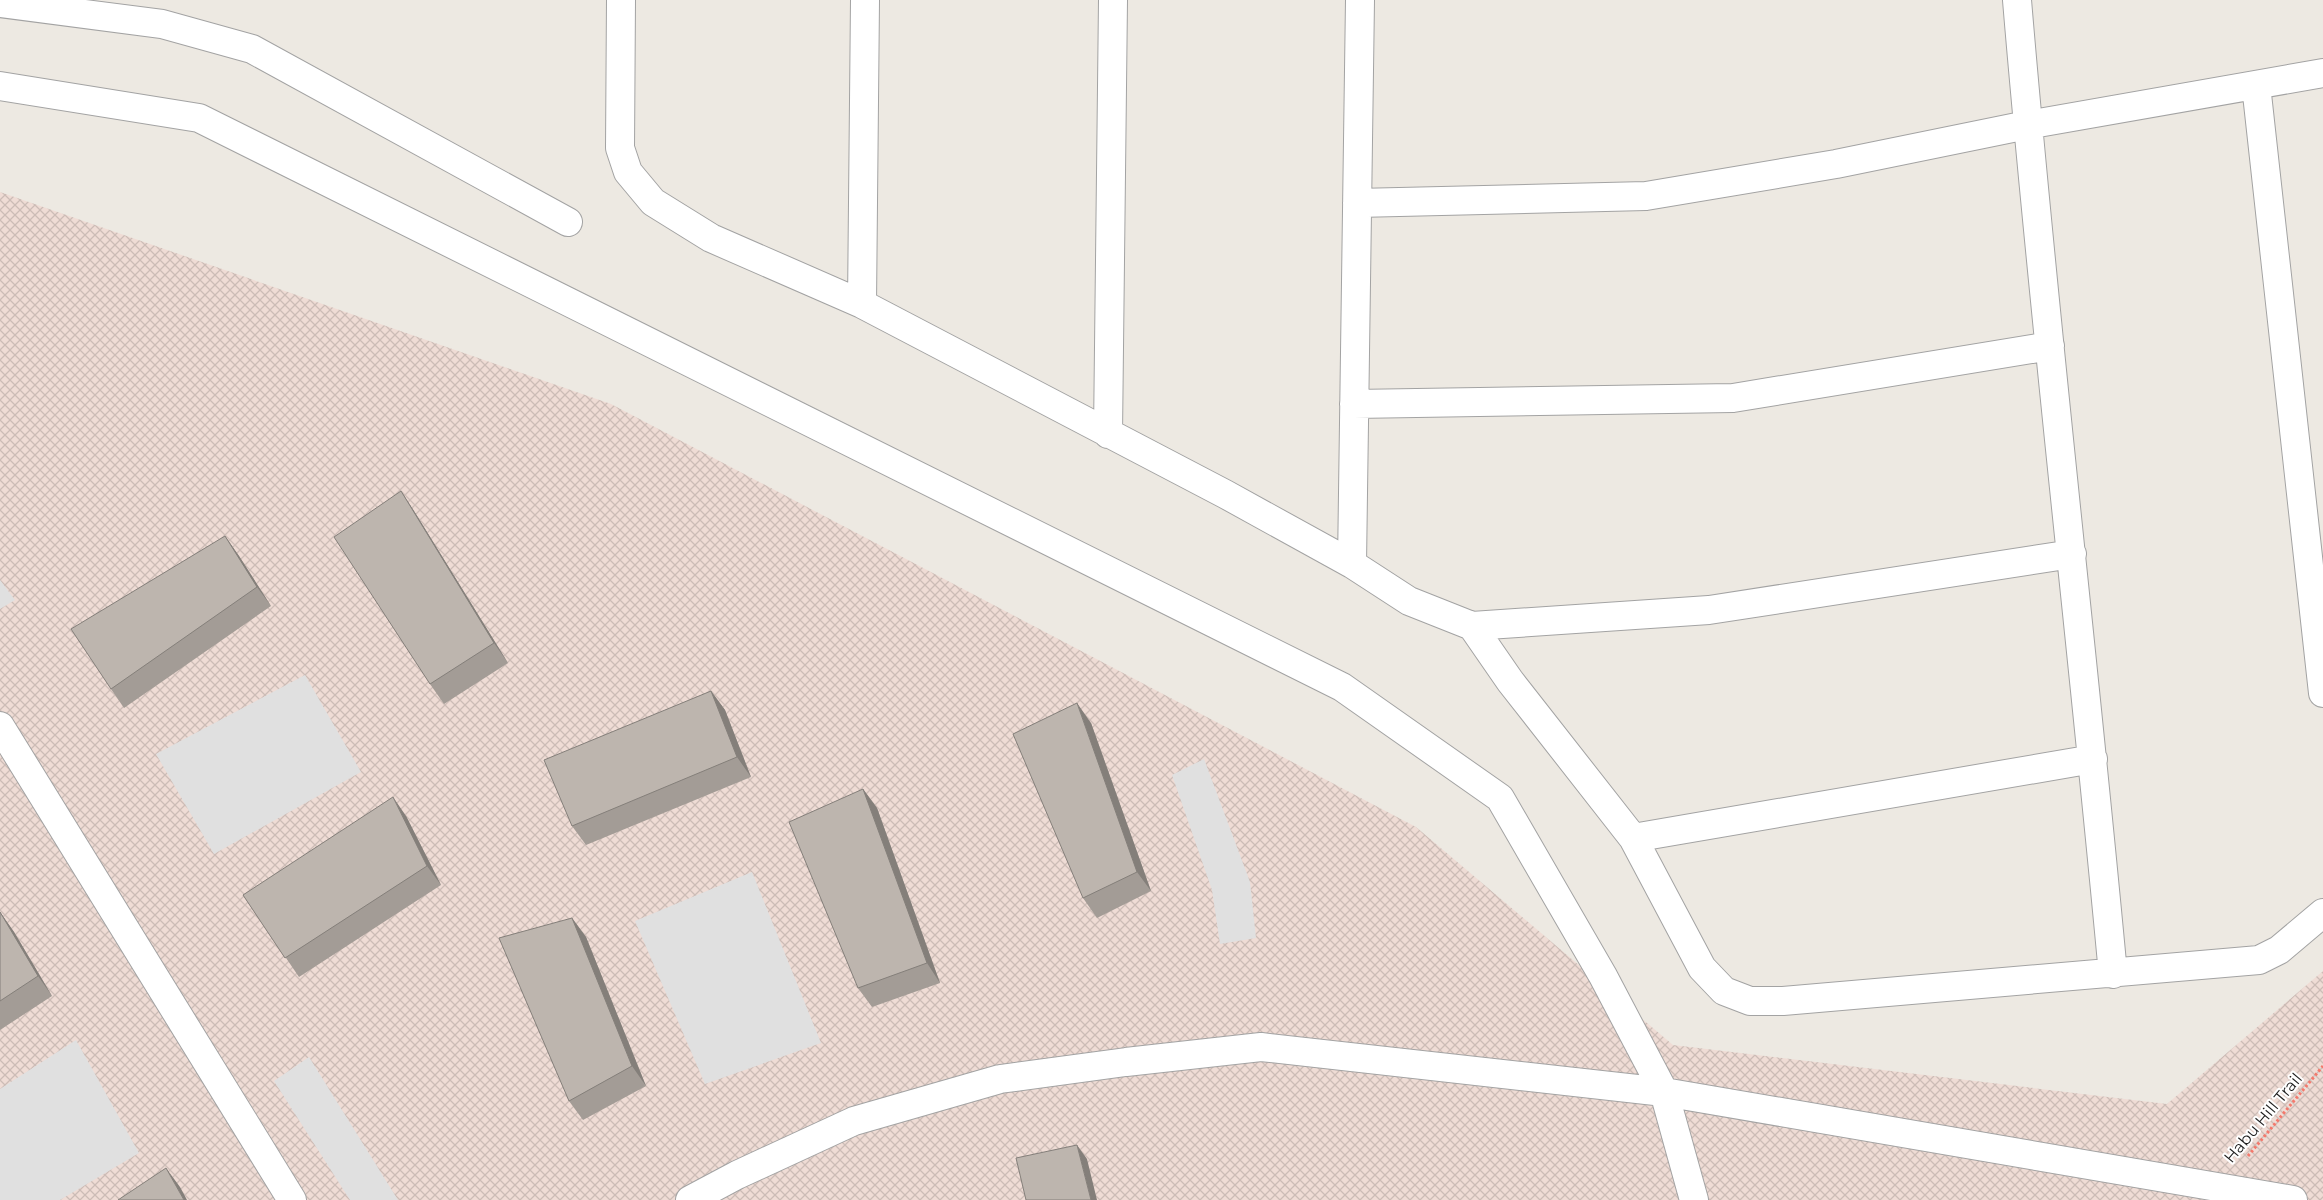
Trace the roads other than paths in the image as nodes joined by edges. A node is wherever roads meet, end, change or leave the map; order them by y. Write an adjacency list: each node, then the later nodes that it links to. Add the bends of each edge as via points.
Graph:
1 (621, 0): 13 (street, via 620,148 628,172 653,202 711,238)
2 (865, 0): 13 (street)
3 (1113, 0): 16 (street)
4 (1360, 0): 11 (street)
5 (2017, 0): 10 (street)
6 (0, 3): 12 (street, via 162,24 252,48)
7 (2323, 73): 8 (street)
8 (2256, 85): 10 (street); 20 (street)
9 (0, 86): 26 (street, via 199,118 1342,687 1500,798 1603,976)
10 (2027, 125): 11 (street, via 1836,164 1646,196); 14 (street)
11 (1357, 203): 15 (street)
12 (568, 222)
13 (862, 304): 16 (street)
14 (2050, 346): 15 (street, via 1733,398); 17 (street)
15 (1354, 404): 18 (street)
16 (1108, 434): 18 (street)
17 (2072, 554): 19 (street, via 1709,610); 22 (street)
18 (1352, 564): 19 (street, via 1409,601)
19 (1472, 626): 23 (street, via 1510,681)
20 (2323, 693)
21 (0, 726): 27 (street)
22 (2093, 759): 23 (street); 25 (street)
23 (1633, 838): 25 (street, via 1702,968 1724,992 1750,1001)
24 (2323, 913): 25 (street, via 2279,950 2259,960)
25 (2113, 974)
26 (1664, 1092): 28 (street, via 1261,1048 1126,1062 1000,1079 854,1121 736,1175); 29 (street); 30 (street)
27 (292, 1200)
28 (690, 1200)
29 (1694, 1200)
30 (2292, 1200)

